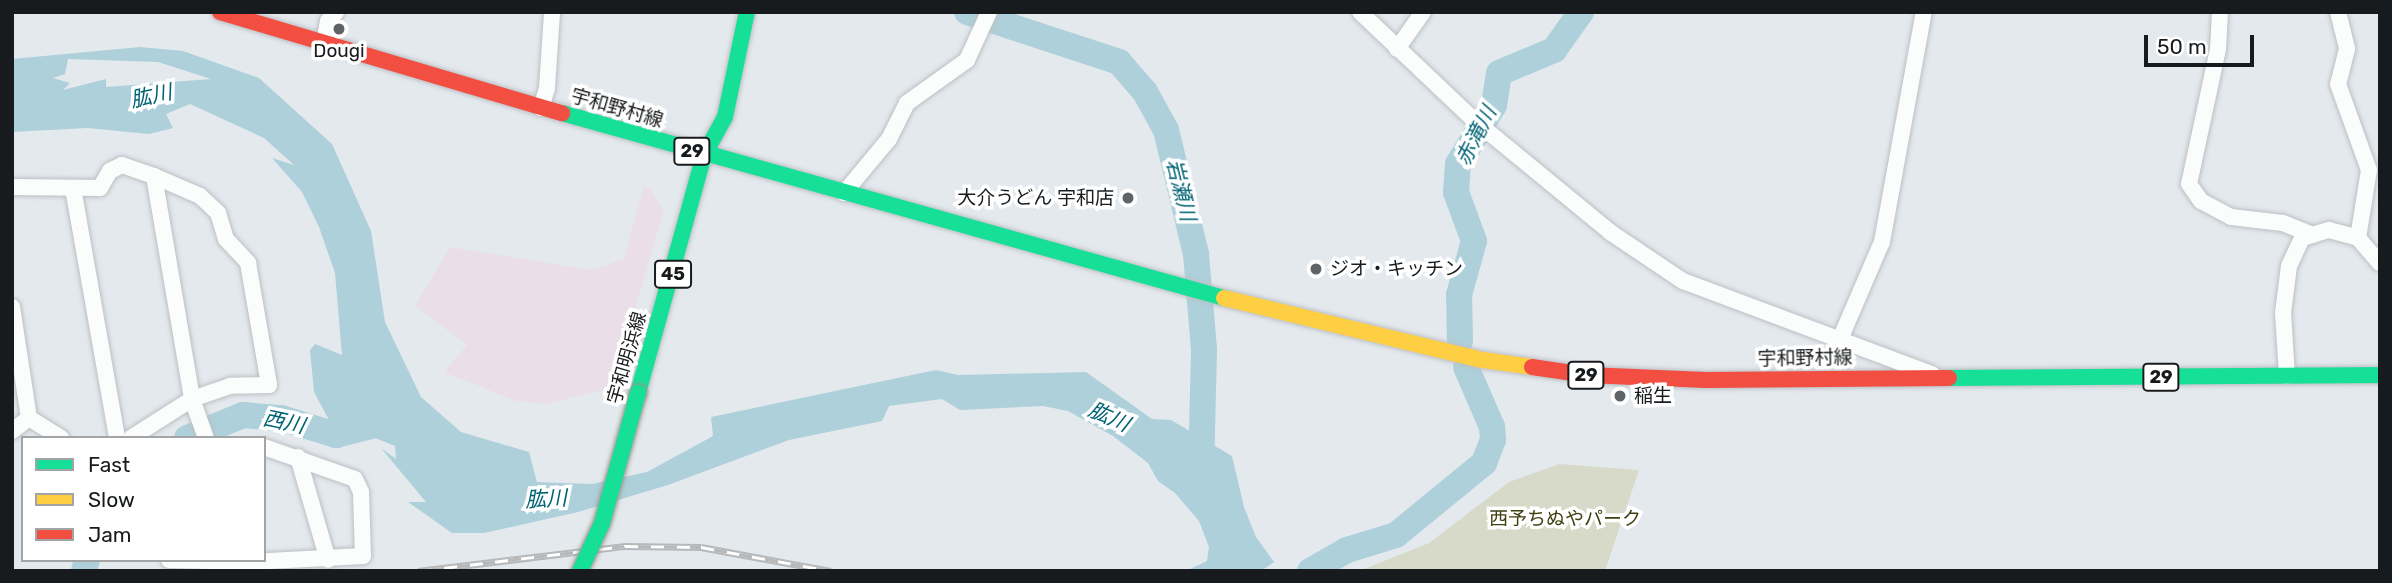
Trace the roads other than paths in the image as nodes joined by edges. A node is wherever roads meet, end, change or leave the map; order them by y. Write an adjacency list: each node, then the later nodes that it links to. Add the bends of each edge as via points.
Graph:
1 (219, 12): 12 (main road, 宇和野村線 / 29)
2 (336, 12): 12 (street, via 328,21)
3 (552, 12): 14 (street, via 548,88)
4 (735, 12): 15 (main road, via 709,114)
5 (747, 12): 15 (main road, via 725,117)
6 (989, 12): 19 (street, via 967,60 907,103 889,139)
7 (1360, 12): 13 (street)
8 (1423, 12): 13 (street)
9 (1924, 12): 24 (street, via 1882,242)
10 (2220, 12): 20 (street, via 2218,49 2189,184 2201,201 2231,217 2283,223)
11 (2338, 12): 21 (street, via 2347,49 2338,84 2369,170)
12 (324, 42): 14 (main road, 宇和野村線 / 29)
13 (1397, 49): 24 (street, via 1475,121 1610,232 1683,281 1803,329)
14 (541, 108): 15 (main road, 宇和野村線 / 29)
15 (704, 155): 19 (main road, 宇和野村線 / 29); 39 (main road, 宇和明浜線 / 45, bridge, via 602,523)
16 (154, 176): 18 (street, via 122,165 110,171 100,188); 28 (street); 28 (street, via 200,196 218,213 226,239 248,263 269,385 230,386)
17 (12, 187): 18 (street)
18 (74, 188): 32 (street)
19 (844, 193): 27 (main road, 宇和野村線 / 29, via 1238,302 1483,360 1587,375 1706,380)
20 (2313, 235): 21 (street, via 2329,230); 26 (street, via 2302,238 2289,266 2282,333)
21 (2358, 238): 22 (street)
22 (2380, 263)
23 (12, 307): 29 (street)
24 (1841, 337): 27 (street)
25 (2380, 375): 26 (main road, 宇和野村線 / 29)
26 (2287, 376): 27 (main road, 宇和野村線 / 29)
27 (1942, 378)
28 (192, 399): 33 (street); 34 (street)
29 (29, 418): 30 (street); 31 (street)
30 (12, 431)
31 (58, 436)
32 (117, 436)
33 (134, 436)
34 (205, 436)
35 (266, 448): 36 (street)
36 (298, 457): 37 (street); 37 (street, via 355,479 361,492 363,556)
37 (328, 560): 38 (street)
38 (266, 561)
39 (580, 571)

